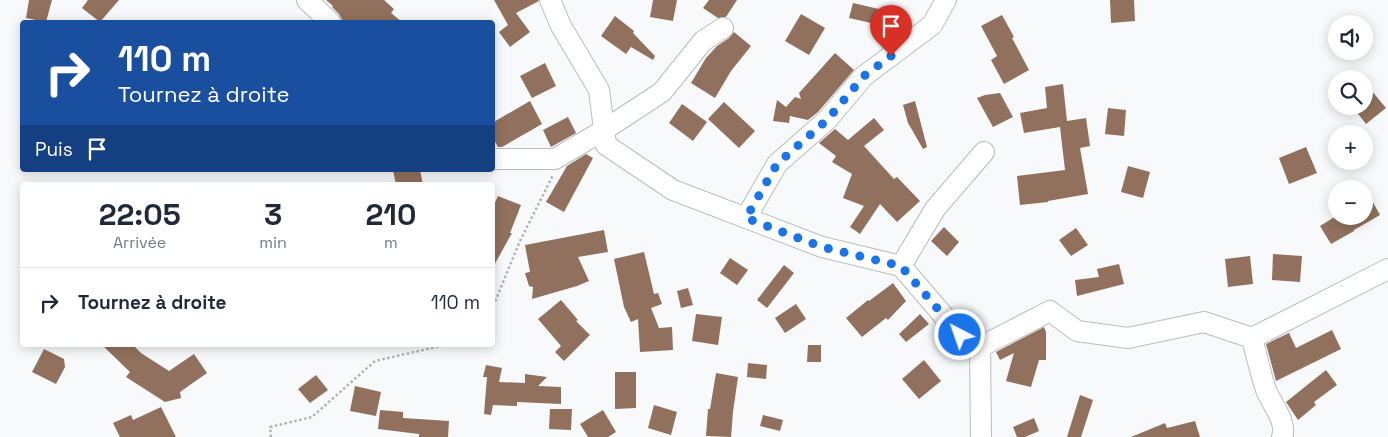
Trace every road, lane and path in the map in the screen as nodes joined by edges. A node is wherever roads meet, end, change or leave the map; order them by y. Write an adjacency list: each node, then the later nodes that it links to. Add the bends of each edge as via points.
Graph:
1 (307, 0): 4 (street)
2 (550, 0): 6 (street, via 561,26 599,90)
3 (946, 0): 10 (street, via 932,25 864,76 827,120 777,164)
4 (328, 20)
5 (723, 28): 6 (street, via 703,41 662,92)
6 (604, 130): 8 (street); 10 (street, via 606,145 672,190)
7 (984, 152): 11 (street, via 935,209)
8 (564, 153): 9 (street, via 554,159); 13 (path, via 519,243)
9 (495, 159)
10 (746, 218): 11 (street, via 822,247)
11 (901, 266): 16 (street, via 960,335)
12 (1388, 269): 14 (street)
13 (495, 302)
14 (1252, 338): 16 (street, via 1204,322 1128,338 1077,331 1050,311); 19 (street, via 1265,389 1281,420)
15 (436, 347): 17 (path, via 375,361 312,416 270,427)
16 (980, 347): 18 (street)
17 (271, 437)
18 (981, 437)
19 (1282, 437)

